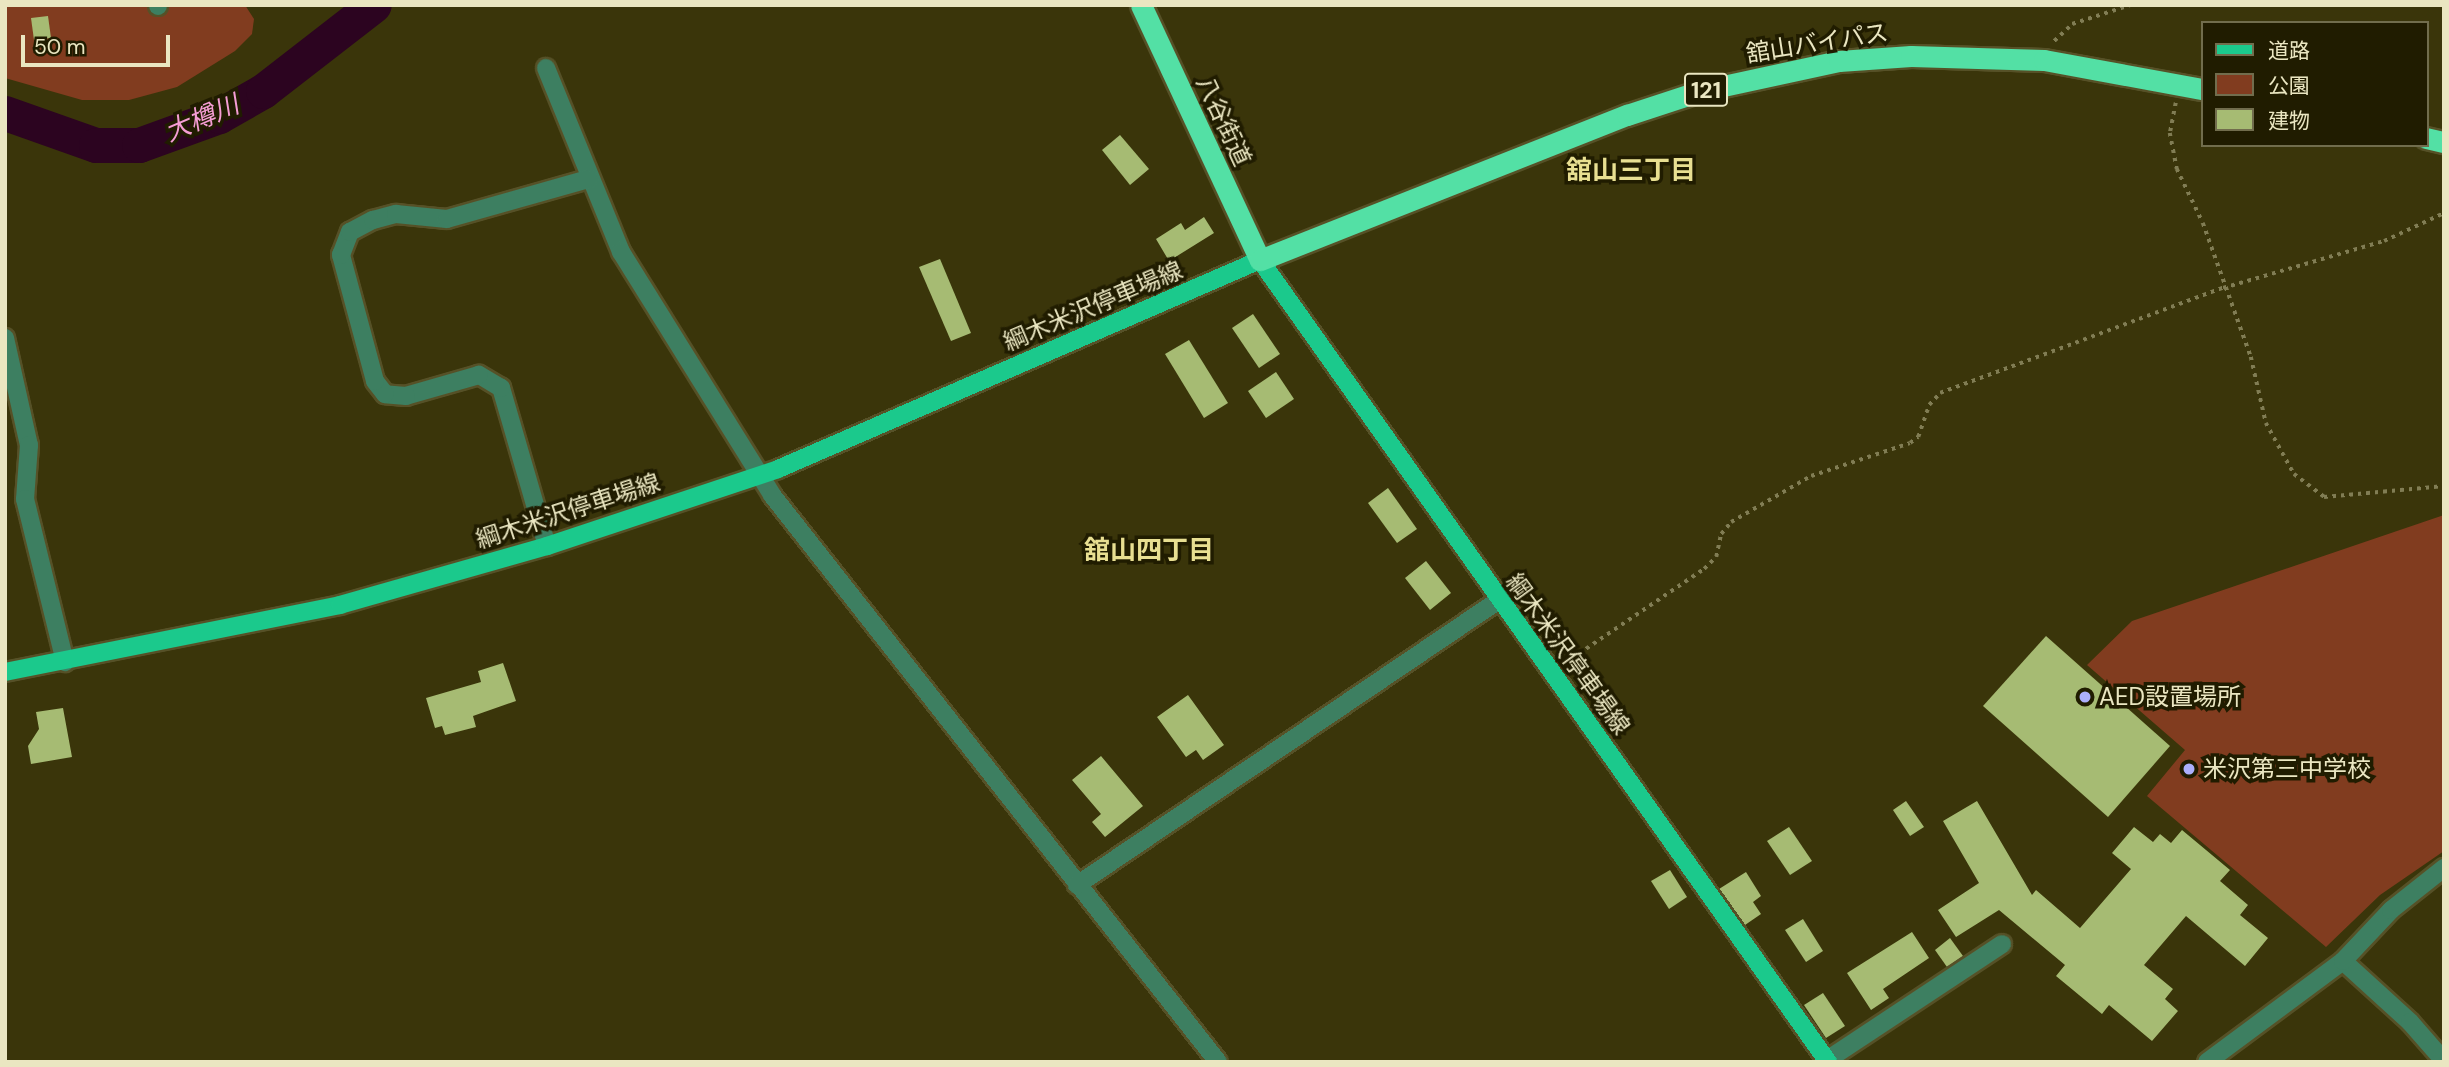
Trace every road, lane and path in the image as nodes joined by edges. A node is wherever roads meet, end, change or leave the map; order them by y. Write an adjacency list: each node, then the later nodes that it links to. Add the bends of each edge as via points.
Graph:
1 (1140, 5): 9 (highway, 八谷街道)
2 (2130, 5): 3 (path, via 2072,24 2056,38)
3 (2044, 60): 5 (highway, 舘山バイパス / 121); 9 (highway, 舘山バイパス / 121, via 1924,56 1839,61 1700,91 1627,115)
4 (546, 68): 7 (street)
5 (2179, 84): 6 (highway, 舘山バイパス / 121); 10 (path, via 2172,151 2203,223)
6 (2200, 89)
7 (588, 179): 12 (street, via 621,251); 14 (street, via 447,219 404,214 373,220 350,232 341,255 376,381 385,394 406,396 479,376 501,388)
8 (2444, 213): 10 (path, via 2384,241)
9 (1259, 260): 12 (main road, 綱木米沢停車場線, via 832,446); 15 (main road, 綱木米沢停車場線)
10 (2223, 288): 13 (path, via 2257,377 2266,423 2305,485 2324,497); 18 (path, via 1940,393 1928,405 1918,436 1910,443 1811,476 1731,522 1721,534 1716,557 1704,569)
11 (5, 338): 16 (street, via 29,445 25,499)
12 (758, 473): 14 (main road, 綱木米沢停車場線); 20 (street)
13 (2444, 486)
14 (547, 546): 16 (main road, 綱木米沢停車場線, via 340,605)
15 (1499, 600): 18 (main road, 綱木米沢停車場線); 20 (street)
16 (65, 662): 17 (main road, 綱木米沢停車場線)
17 (5, 672)
18 (1552, 672): 23 (main road, 綱木米沢停車場線)
19 (2444, 868): 22 (street, via 2390,910)
20 (1077, 885): 25 (street)
21 (2002, 944): 23 (street)
22 (2343, 961): 24 (street, via 2410,1022); 26 (street)
23 (1827, 1061)
24 (2444, 1061)
25 (1218, 1062)
26 (2207, 1062)

